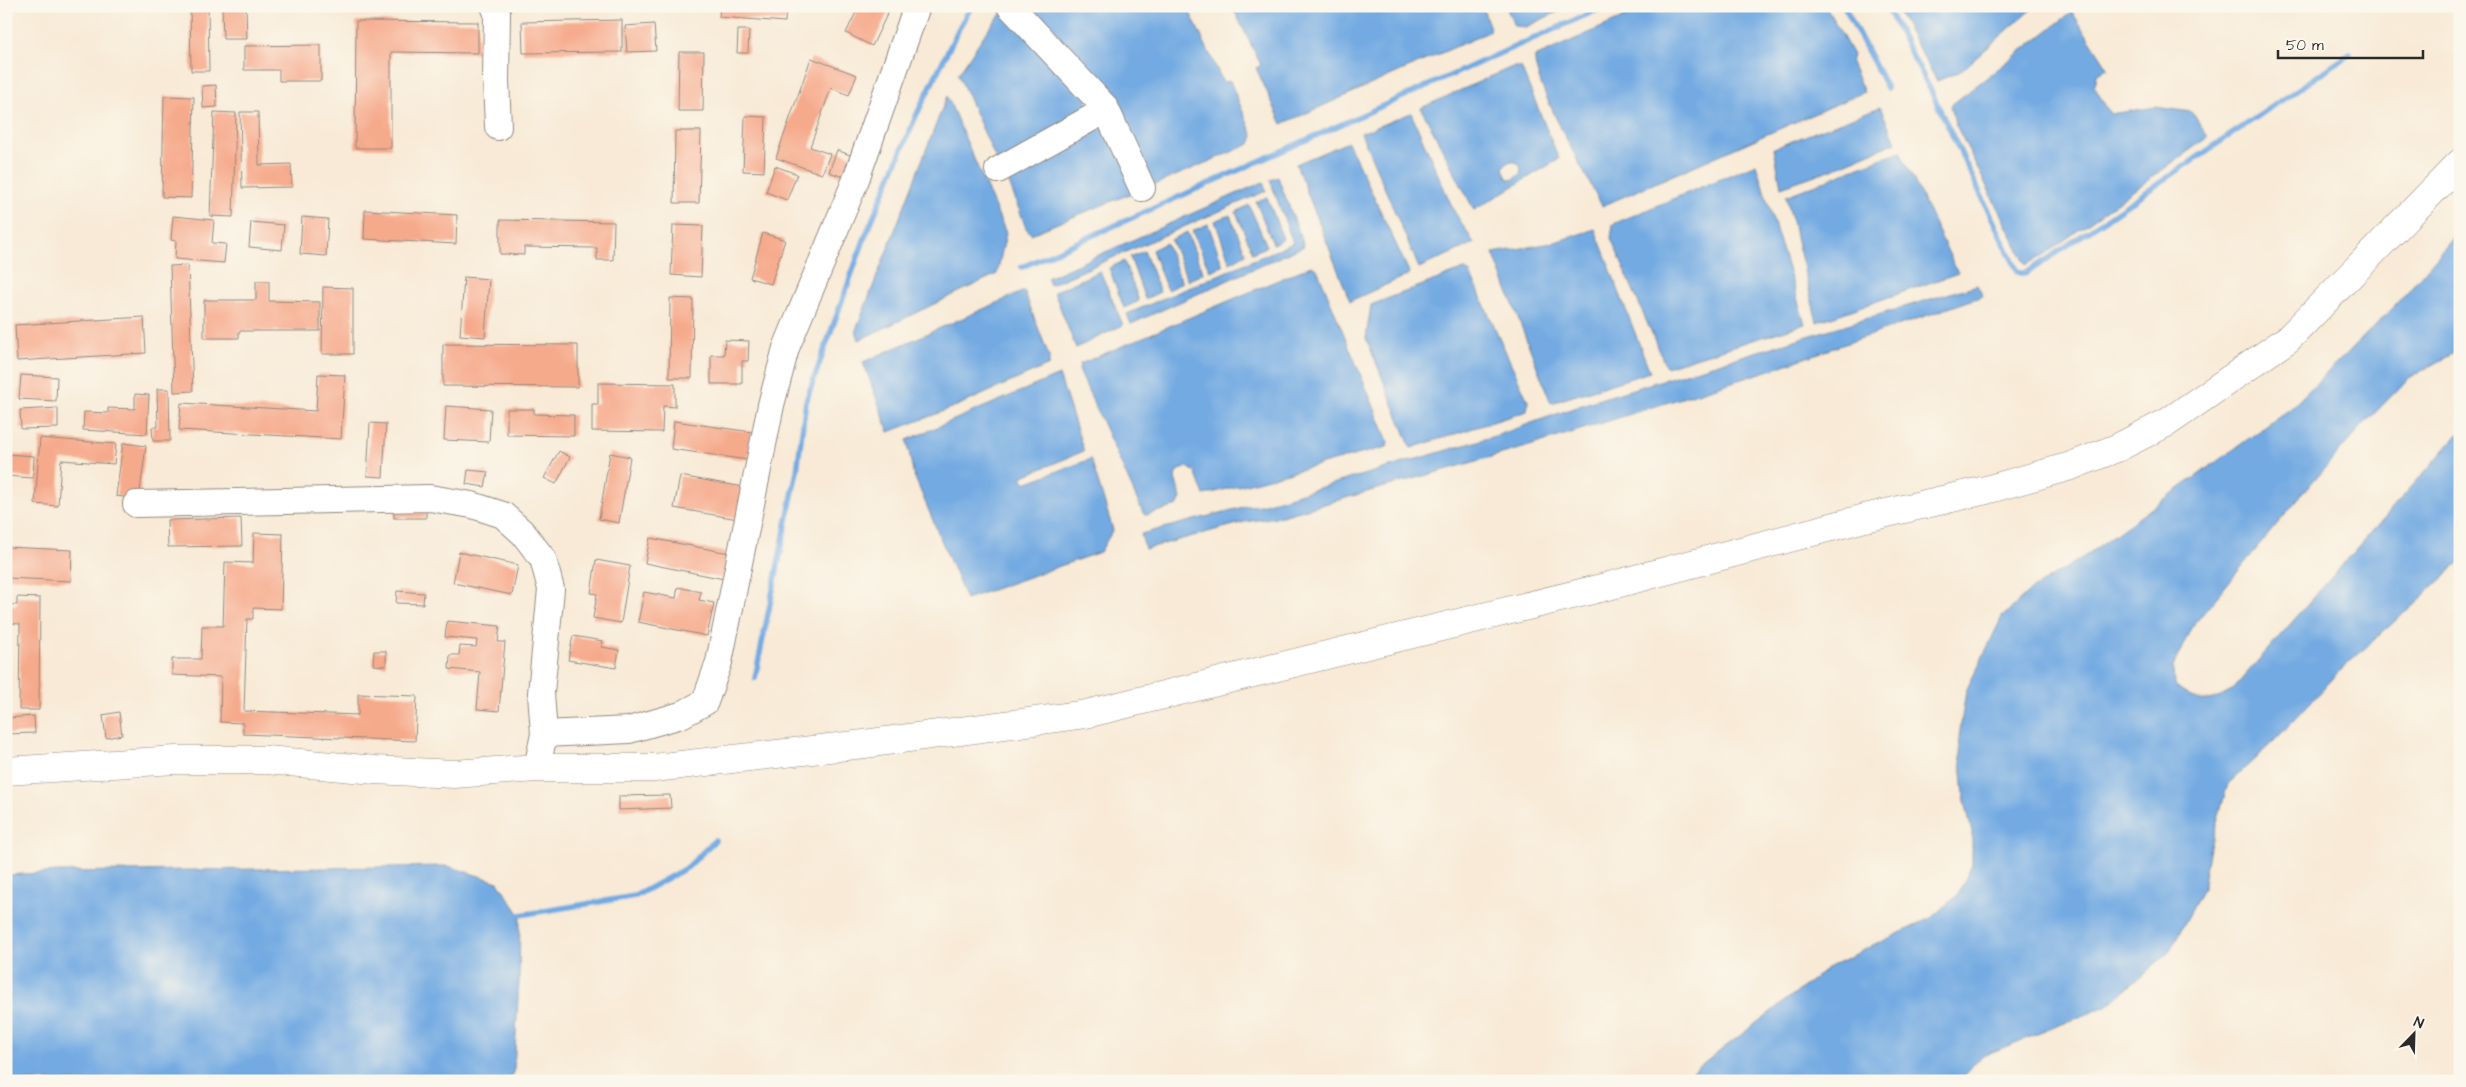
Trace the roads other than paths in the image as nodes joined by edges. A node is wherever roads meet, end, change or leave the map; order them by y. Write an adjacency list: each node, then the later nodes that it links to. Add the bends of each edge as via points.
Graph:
1 (494, 6): 5 (street, via 497,13)
2 (917, 6): 10 (street, via 855,182 786,348 719,662 704,702 681,715 629,730)
3 (1010, 6): 4 (street)
4 (1105, 107): 7 (street, via 1095,116); 8 (street)
5 (498, 127)
6 (2460, 164): 11 (main road, via 2288,339 2168,422 2117,448 2071,466 1595,589 1086,714 654,768)
7 (998, 170)
8 (1142, 188)
9 (136, 504): 10 (street, via 430,498 472,505 503,515 523,533 543,559 551,588 541,693)
10 (544, 734): 11 (street)
11 (537, 768): 12 (main road, via 454,774 258,760 175,760)
12 (6, 770)

